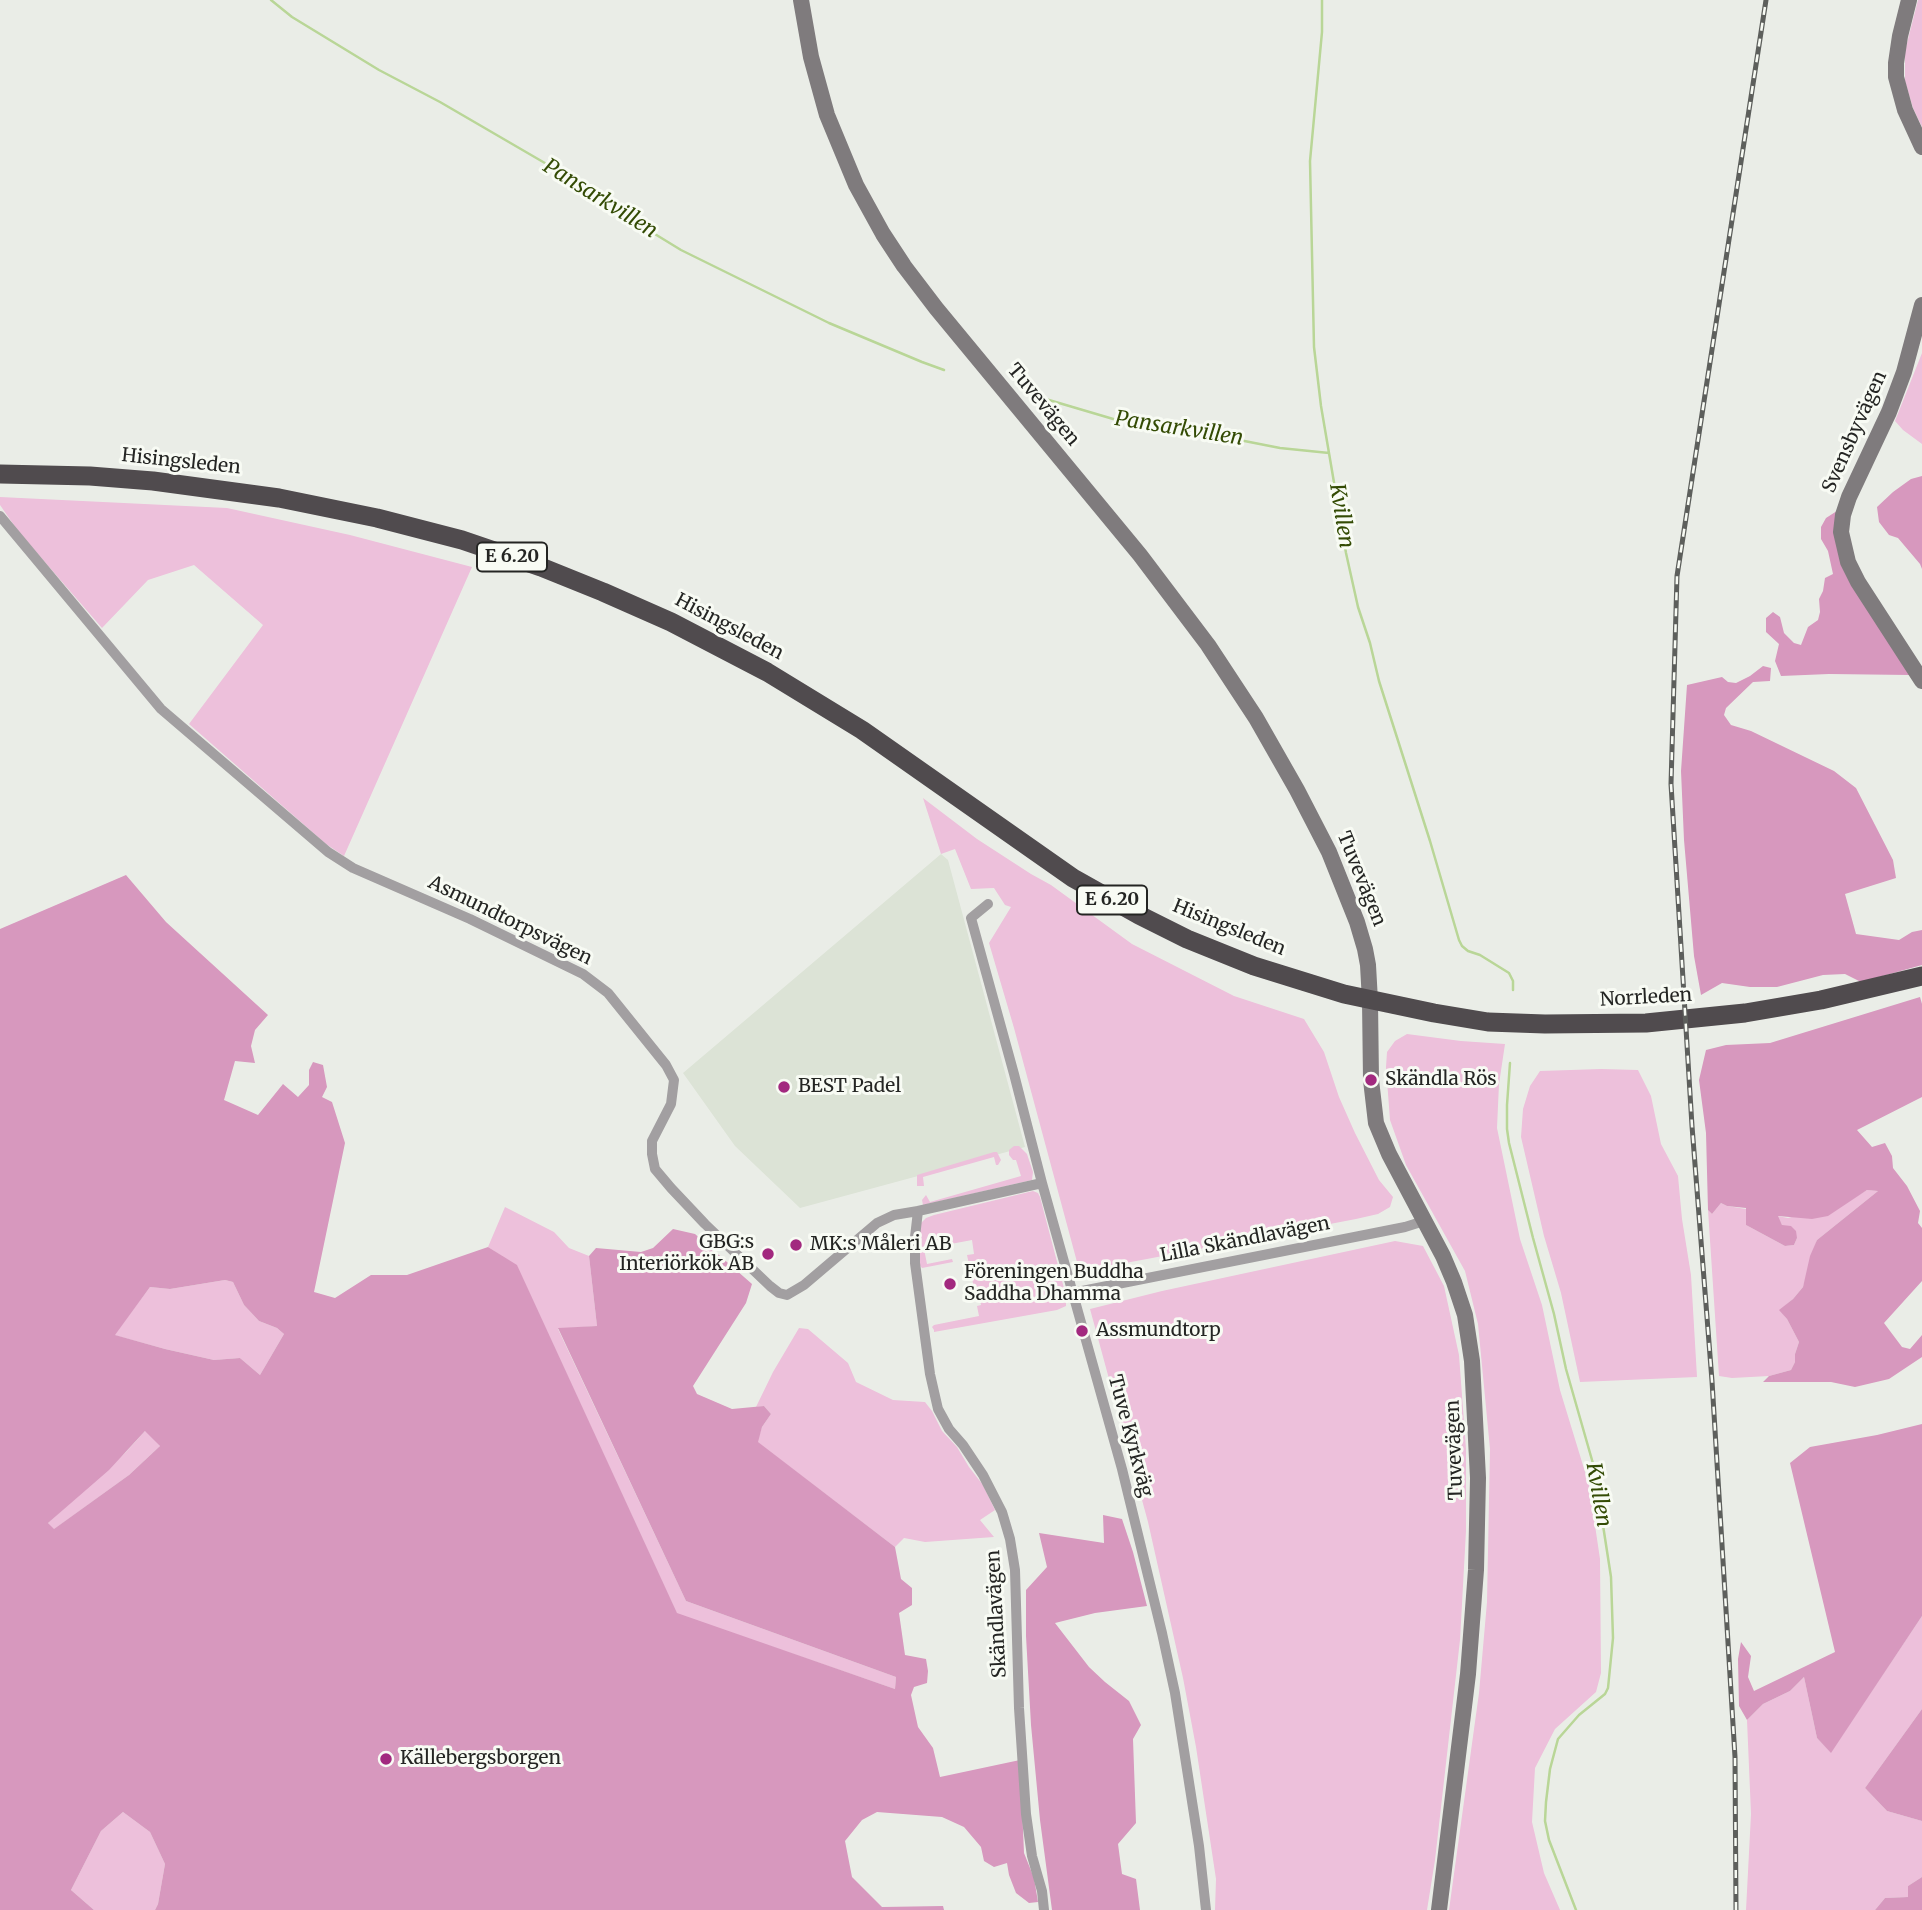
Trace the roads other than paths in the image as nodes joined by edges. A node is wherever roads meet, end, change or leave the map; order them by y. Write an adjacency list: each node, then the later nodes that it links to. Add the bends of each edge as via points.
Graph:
1 (801, 0): 10 (main road, Tuvevägen, via 827,115 874,218 936,308 1165,586 1251,709 1341,880 1365,949)
2 (1909, 0): 3 (main road, via 1897,50 1896,77)
3 (1922, 147)
4 (1922, 306): 7 (main road, Svensbyvägen, via 1902,380 1849,497 1842,532 1848,562 1864,593)
5 (0, 474): 10 (highway, Hisingsleden / E 6.20, via 90,476 259,494 377,517 541,567 671,622 767,672 862,730 1073,878 1139,915 1254,966)
6 (0, 516): 12 (street, Asmundtorpsvägen, via 161,709 328,852 353,868 583,974 608,993 674,1080 671,1104 652,1140 655,1169 705,1224 779,1293 788,1295 804,1284 877,1223)
7 (1922, 681)
8 (988, 904): 11 (street, Tuve Kyrkväg, via 971,918)
9 (1922, 976): 10 (highway, Norrleden / E 6.20, via 1745,1013 1646,1023 1488,1022)
10 (1370, 1000): 13 (main road, Tuvevägen, via 1376,1124)
11 (1041, 1183): 12 (street); 14 (street, Tuve Kyrkväg)
12 (918, 1212): 15 (street, Skändlavägen, via 915,1263 936,1402 997,1500 1016,1570 1026,1814)
13 (1424, 1221): 14 (street, Lilla Skändlavägen); 17 (main road, Tuvevägen, via 1447,1264 1465,1315 1478,1478 1473,1625)
14 (1072, 1293): 16 (street, Tuve Kyrkväg, via 1162,1633)
15 (1044, 1910)
16 (1206, 1910)
17 (1439, 1910)

